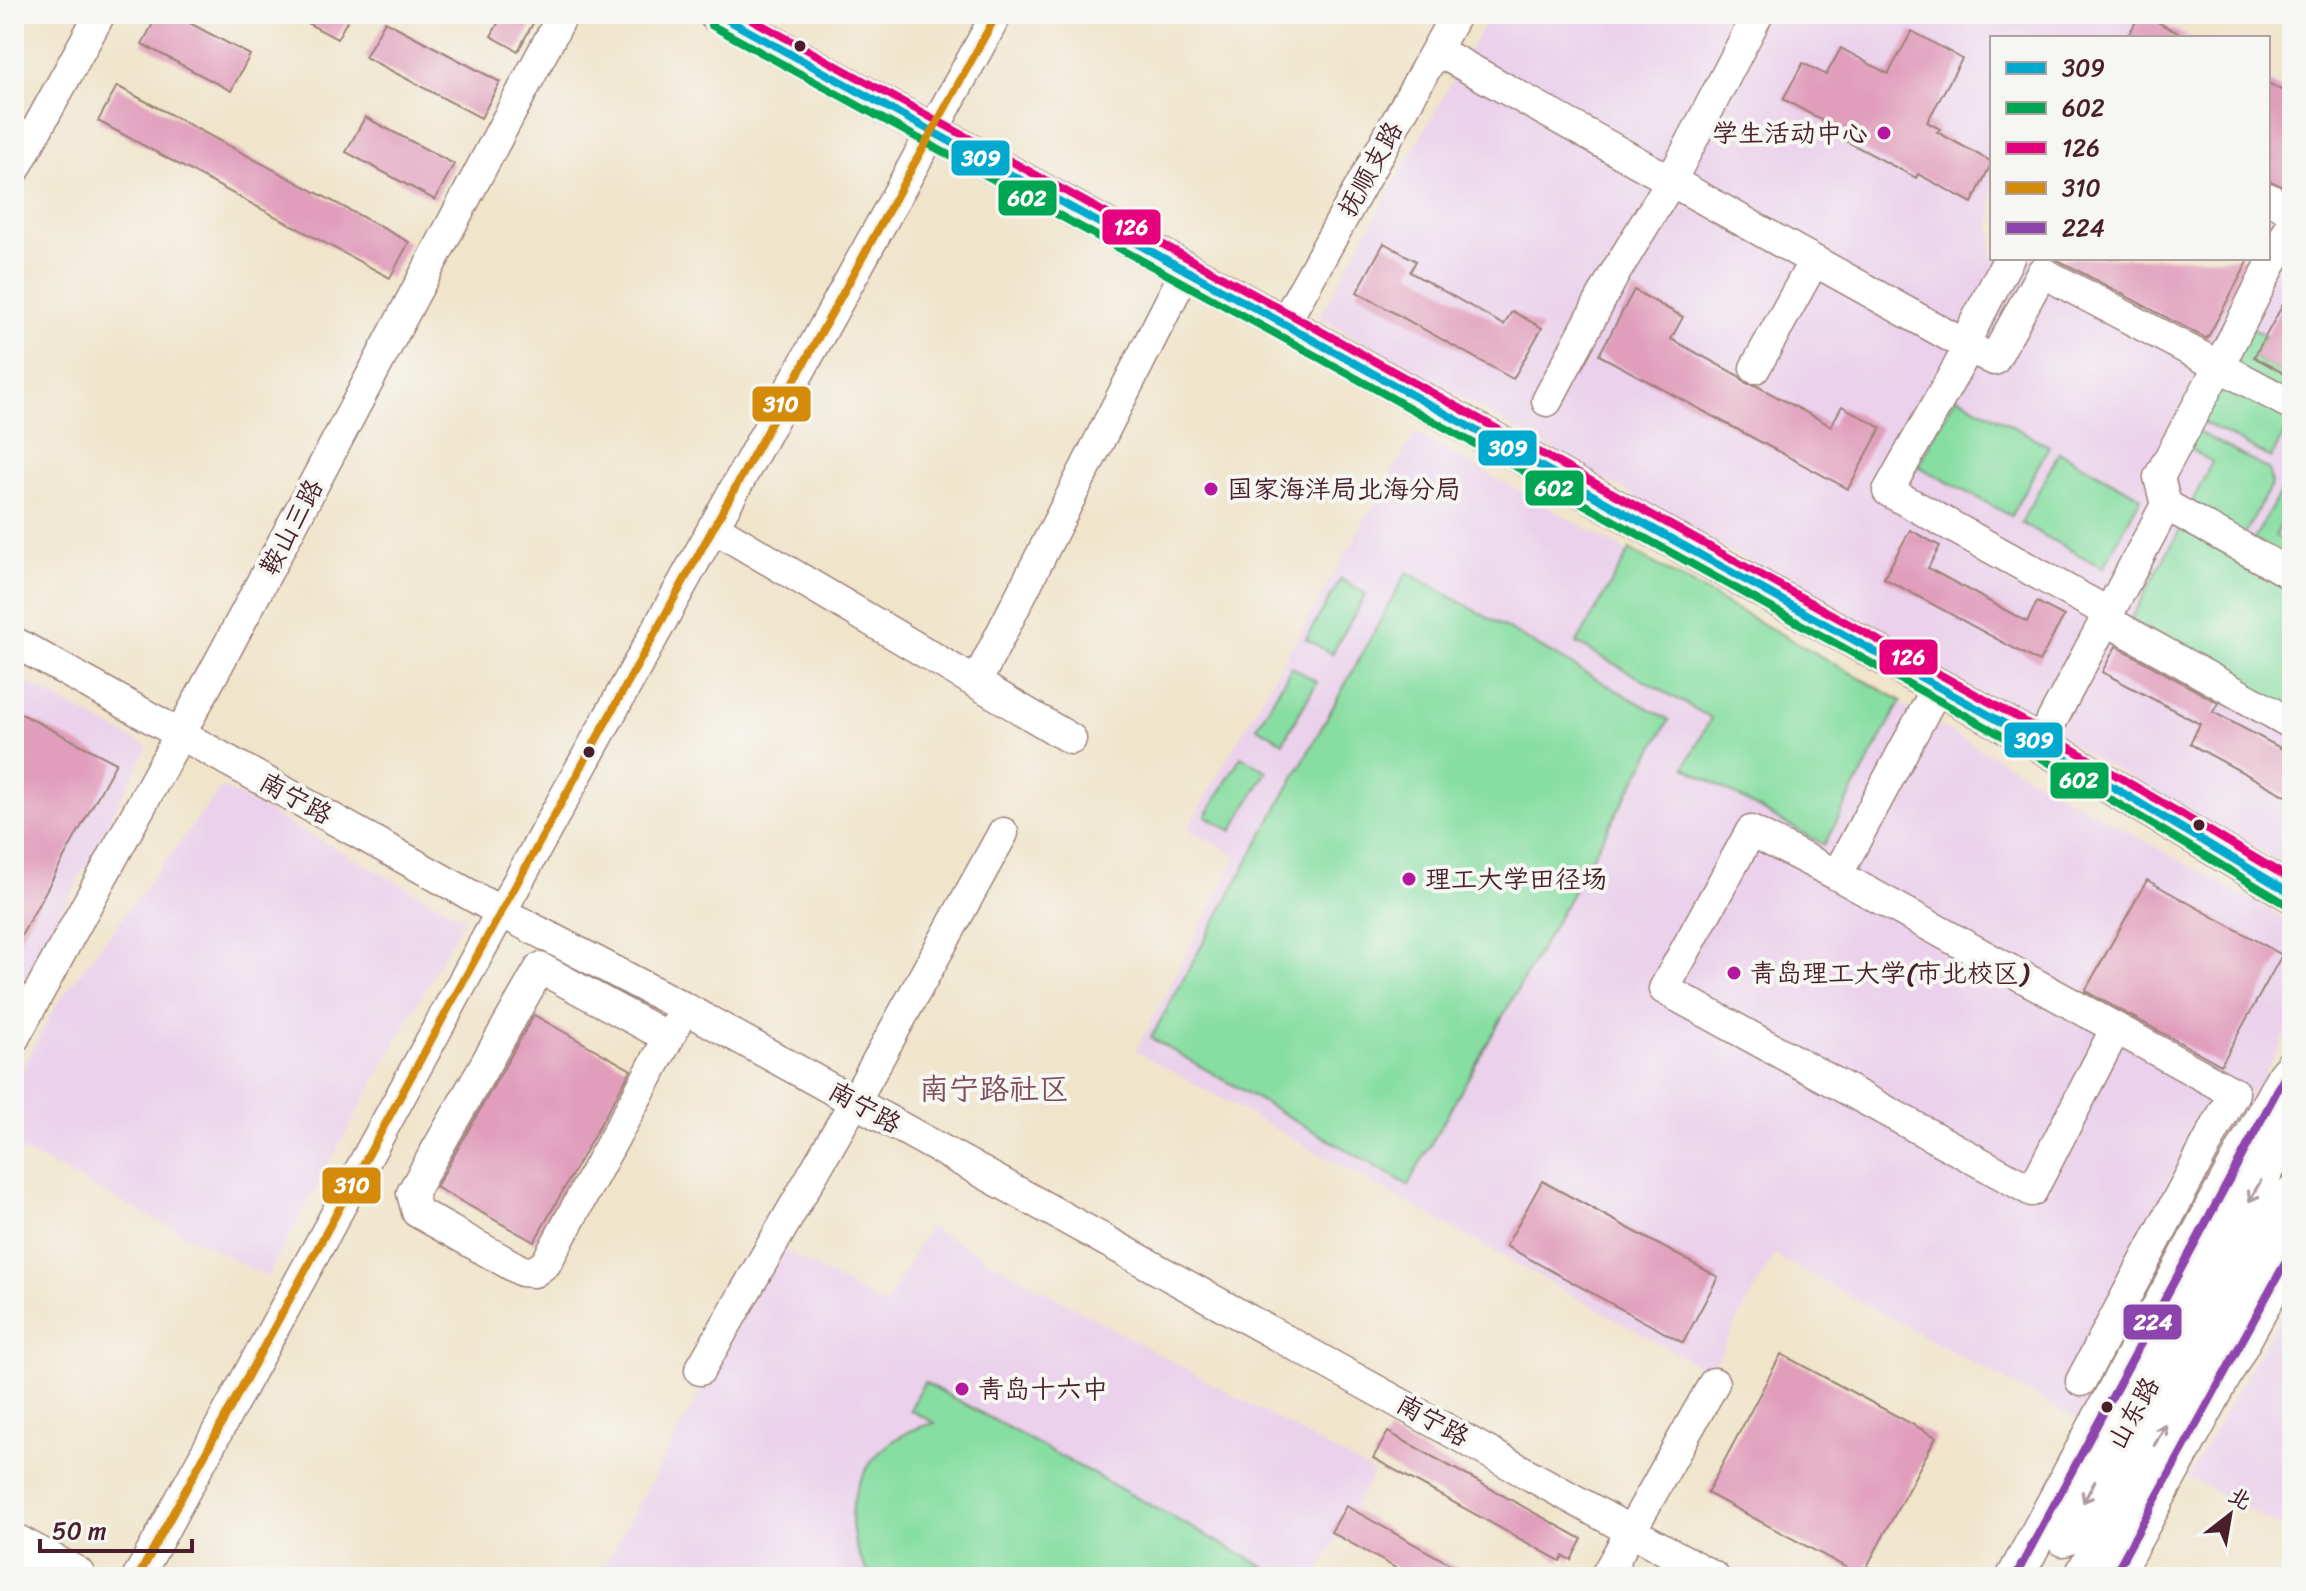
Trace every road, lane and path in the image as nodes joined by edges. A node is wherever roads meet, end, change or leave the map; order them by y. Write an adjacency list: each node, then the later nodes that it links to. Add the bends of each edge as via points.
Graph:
1 (100, 14): 9 (street)
2 (563, 14): 31 (street, 鞍山三路)
3 (717, 14): 8 (main road)
4 (997, 14): 8 (street)
5 (1456, 14): 7 (street, 抚顺支路)
6 (1758, 14): 10 (street)
7 (1436, 50): 10 (street); 17 (street, 抚顺支路)
8 (931, 132): 16 (main road); 24 (street)
9 (14, 171)
10 (1671, 181): 15 (street); 21 (street)
11 (2270, 199): 12 (street)
12 (2292, 211)
13 (2292, 223): 19 (street)
14 (2008, 260): 18 (street)
15 (1814, 261): 18 (street); 20 (street)
16 (1186, 270): 17 (main road); 28 (street)
17 (1284, 324): 29 (main road)
18 (1967, 346): 19 (street, via 1994,360 2042,272); 26 (street, via 1888,491)
19 (2219, 366): 22 (street); 23 (street, via 2159,477)
20 (1755, 368)
21 (1547, 401)
22 (2292, 405)
23 (2166, 505): 25 (street); 26 (street)
24 (713, 527): 28 (street); 37 (street)
25 (2292, 575)
26 (2108, 616): 30 (street); 32 (street)
27 (14, 642): 31 (street, 南宁路)
28 (976, 683): 33 (street)
29 (1938, 686): 32 (main road); 35 (street)
30 (2292, 724)
31 (180, 734): 37 (street, 南宁路); 40 (street, 鞍山三路)
32 (2044, 736): 36 (main road)
33 (1071, 739)
34 (1003, 833): 43 (street)
35 (1837, 875): 39 (street); 39 (street, via 1751,831 1664,989 2032,1191)
36 (2292, 894)
37 (501, 912): 38 (street, 南宁路); 54 (street)
38 (685, 1008): 41 (street); 43 (street, 南宁路)
39 (2116, 1028): 48 (street, via 2234,1093)
40 (14, 1038)
41 (669, 1038): 41 (street, via 546,1263 534,1272 522,1271 417,1212 412,1193 540,968)
42 (2292, 1068): 57 (main road, 山东路)
43 (855, 1101): 47 (street); 50 (street, 南宁路)
44 (2292, 1122): 58 (main road, 山东路, one-way to 58)
45 (2292, 1195): 59 (main road, 山东路, one-way to 45)
46 (2292, 1250): 60 (main road)
47 (700, 1370)
48 (2081, 1381)
49 (1714, 1383): 50 (street)
50 (1630, 1531): 55 (street); 56 (street, 南宁路)
51 (14, 1543): 52 (highway); 53 (main road)
52 (74, 1577)
53 (85, 1577)
54 (138, 1577)
55 (1605, 1577)
56 (1714, 1577)
57 (2015, 1577)
58 (2043, 1577)
59 (2082, 1577)
60 (2113, 1577)

